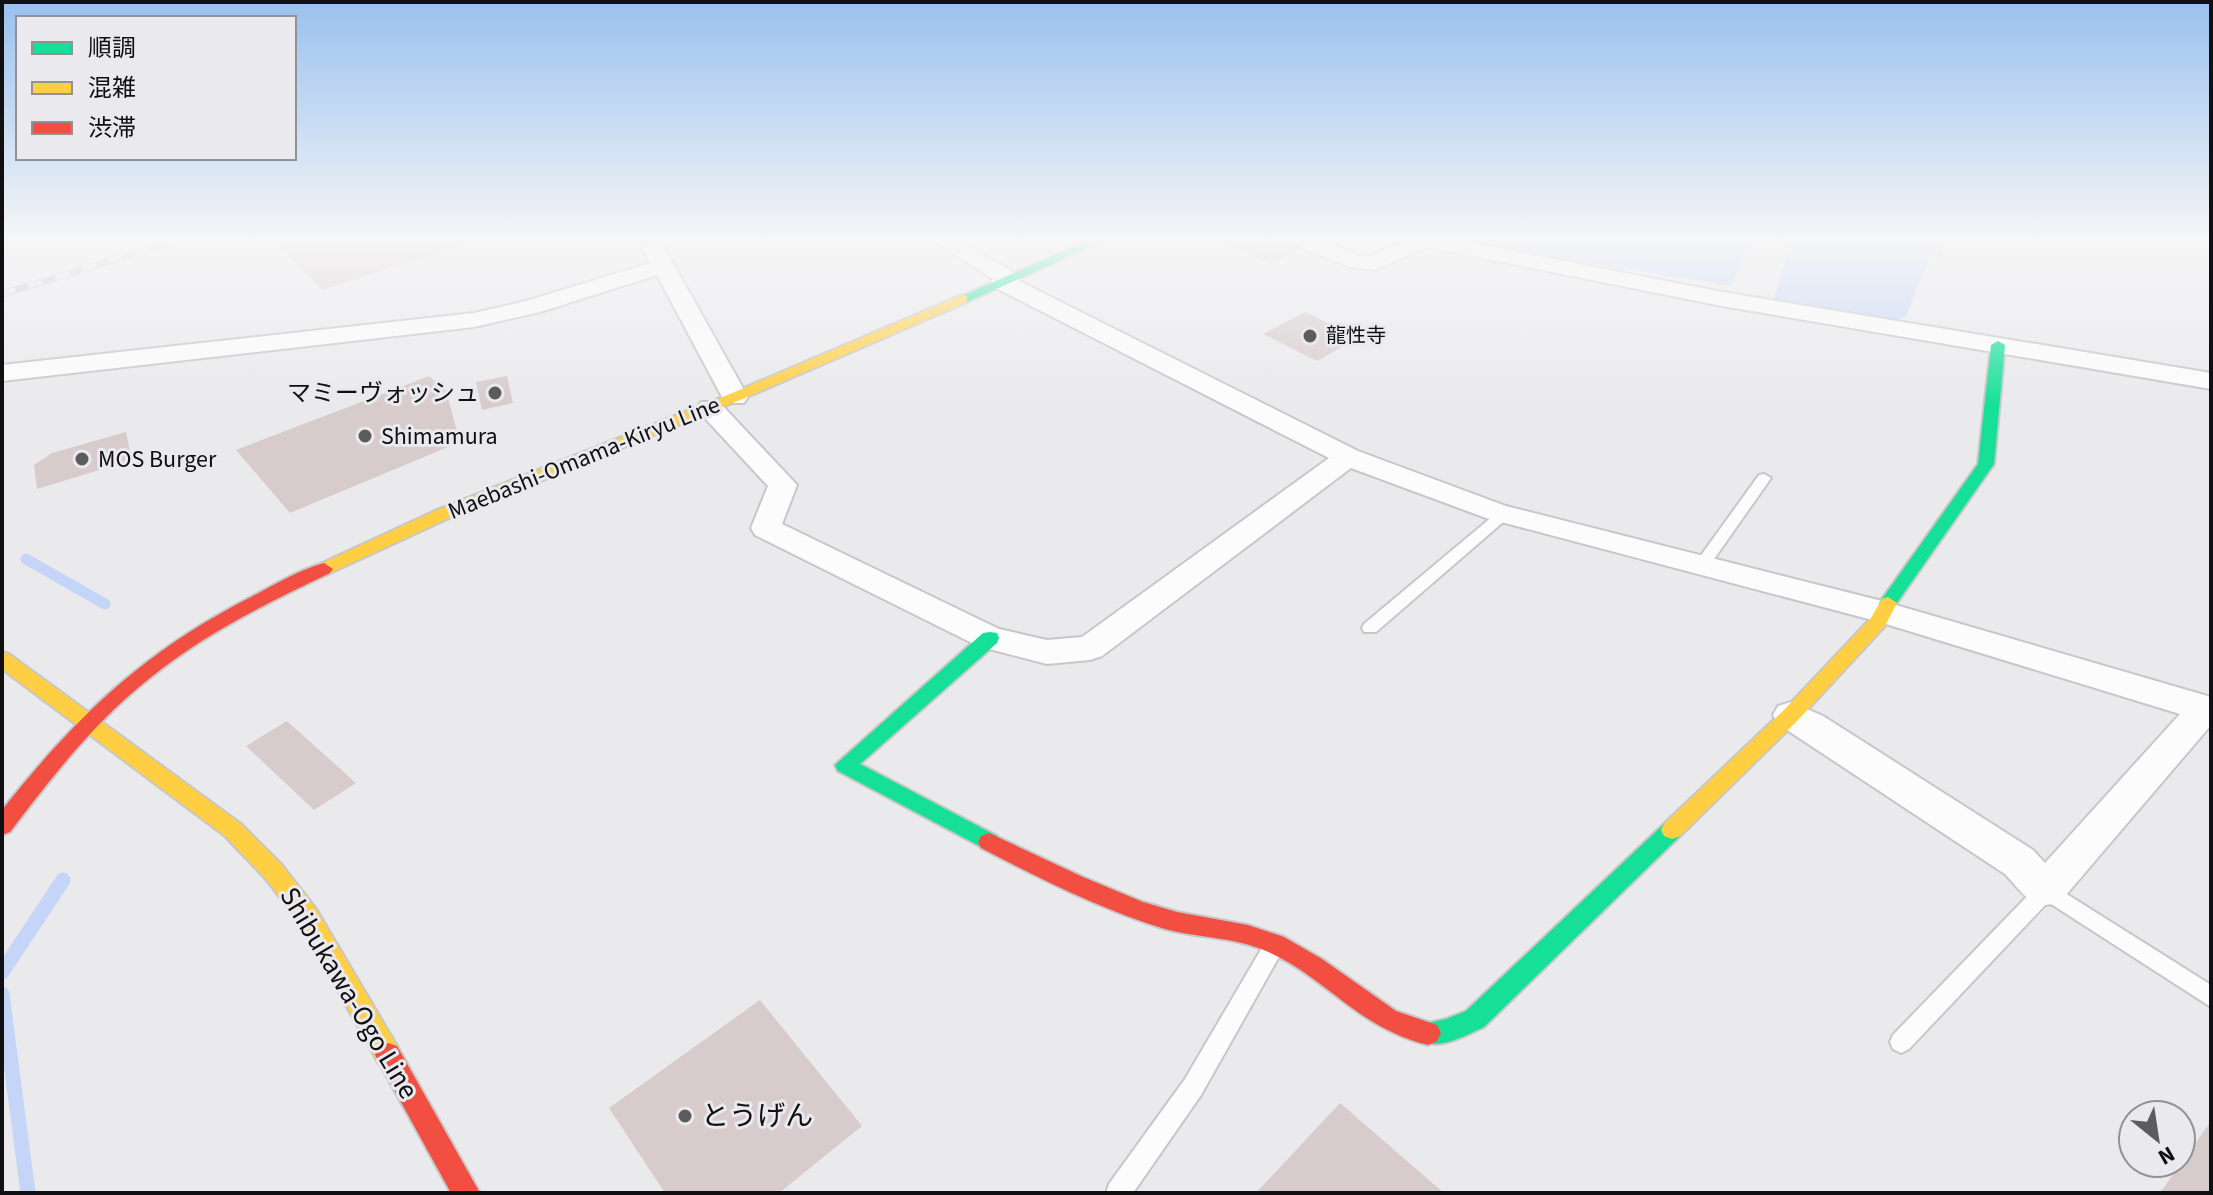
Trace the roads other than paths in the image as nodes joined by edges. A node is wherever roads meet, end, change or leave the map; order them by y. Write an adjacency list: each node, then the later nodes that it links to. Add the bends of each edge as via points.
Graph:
1 (574, 294): 7 (street, via 474,320)
2 (675, 294): 9 (street)
3 (974, 294): 9 (main road, Maebashi-Omama-Kiryu Line)
4 (1033, 294): 10 (street)
5 (1696, 294): 6 (street)
6 (1998, 345): 8 (street); 14 (main road, via 1986,464)
7 (2, 373)
8 (2211, 381)
9 (722, 402): 16 (street, via 783,485 766,528); 20 (main road, Maebashi-Omama-Kiryu Line, via 443,514 251,603 158,662)
10 (1348, 457): 12 (street); 16 (street, via 1090,648 1047,652)
11 (1764, 478): 13 (lane)
12 (1504, 514): 13 (street); 15 (lane)
13 (1702, 565): 14 (street)
14 (1882, 612): 18 (street); 19 (main road)
15 (1370, 628)
16 (990, 638): 23 (main road, via 845,765 1052,875 1165,919 1245,932)
17 (2, 659): 20 (main road, Shibukawa-Ogo Line)
18 (2206, 709): 22 (street)
19 (1791, 715): 22 (street, via 2019,862); 23 (main road, via 1475,1019 1442,1034 1396,1024)
20 (89, 720): 21 (main road); 26 (main road, Shibukawa-Ogo Line, via 233,830 273,871 308,916)
21 (2, 826)
22 (2046, 890): 24 (lane); 25 (lane)
23 (1276, 943): 27 (lane, via 1193,1087)
24 (2211, 997)
25 (1901, 1042)
26 (466, 1193)
27 (1118, 1193)

